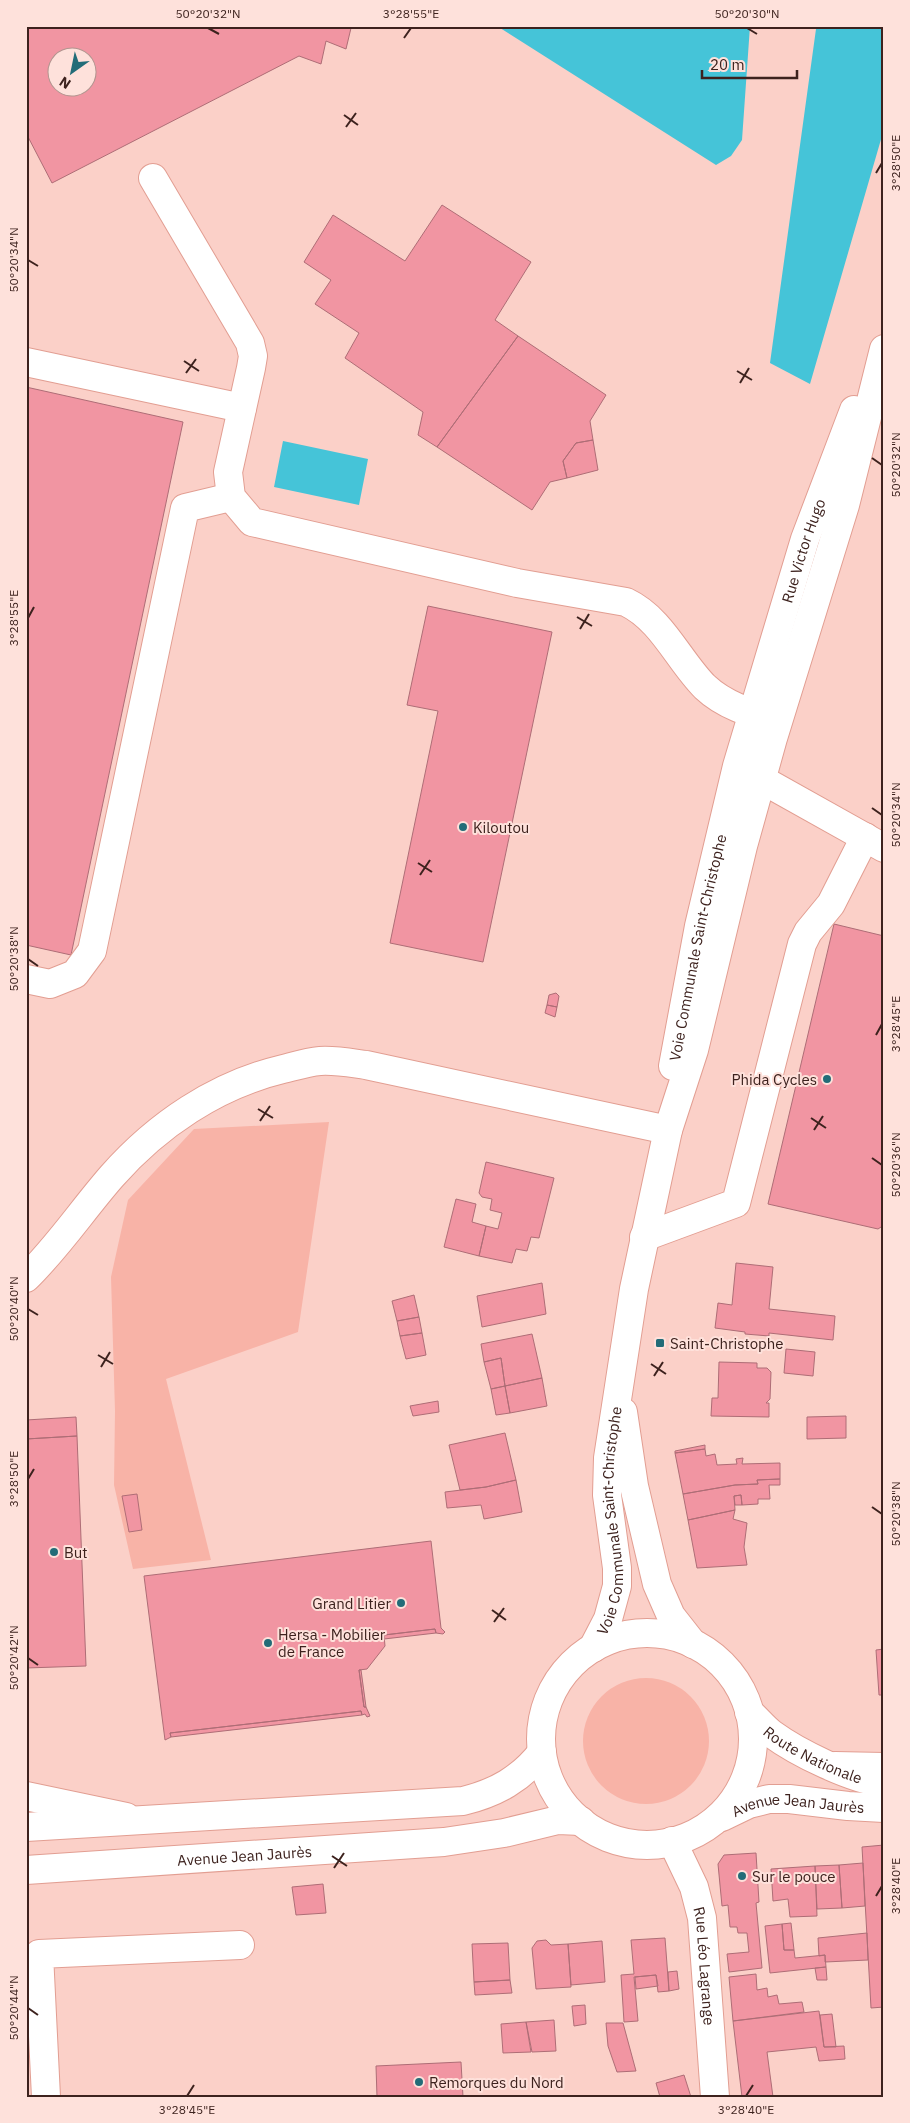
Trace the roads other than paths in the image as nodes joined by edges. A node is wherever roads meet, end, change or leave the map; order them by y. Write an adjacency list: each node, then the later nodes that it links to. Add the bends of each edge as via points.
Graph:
1 (153, 178): 5 (main road, via 250,343 253,356)
2 (884, 340): 7 (main road, Rue Victor Hugo, via 814,512)
3 (884, 349): 8 (main road, Rue Victor Hugo, via 845,505)
4 (26, 362): 5 (main road)
5 (242, 408): 6 (main road, via 228,472)
6 (231, 497): 7 (main road, via 252,522 517,583 626,602 637,607 653,622 706,688 721,699); 12 (main road, via 185,508 92,951 75,974 50,984)
7 (752, 713): 8 (main road); 9 (main road, Rue Victor Hugo)
8 (778, 722): 10 (main road, Rue Victor Hugo)
9 (737, 766): 10 (main road); 13 (main road, Voie Communale Saint-Christophe, via 686,994 675,1056)
10 (762, 779): 11 (main road); 13 (main road, Voie Communale Saint-Christophe, via 694,1050)
11 (874, 843): 14 (main road, via 802,944 736,1203)
12 (26, 979)
13 (668, 1130): 14 (main road, Voie Communale Saint-Christophe); 15 (main road, via 366,1065 319,1061 297,1066 249,1079 196,1104 151,1136 112,1176)
14 (644, 1237): 16 (main road, Voie Communale Saint-Christophe)
15 (26, 1278)
16 (620, 1389): 17 (main road, Voie Communale Saint-Christophe, via 634,1486 657,1584 671,1616); 18 (main road, Voie Communale Saint-Christophe, via 610,1441 607,1484 617,1586 608,1619)
17 (693, 1644): 18 (main road, via 663,1634 642,1633 622,1636); 19 (main road, via 725,1668 742,1693)
18 (593, 1648): 20 (main road, via 571,1665 550,1697 542,1724)
19 (749, 1712): 21 (main road, Route Nationale, via 798,1751); 28 (main road, via 752,1742 748,1772 734,1799)
20 (542, 1752): 26 (main road, via 507,1785 463,1801); 27 (main road, via 557,1794)
21 (832, 1766): 22 (main road); 23 (main road, Route Nationale)
22 (884, 1767)
23 (884, 1783)
24 (26, 1796): 26 (main road)
25 (884, 1808): 28 (main road, Avenue Jean Jaurès, via 770,1799 749,1804)
26 (142, 1820): 29 (main road)
27 (581, 1821): 30 (main road, via 597,1832 624,1842 653,1844); 31 (main road, Avenue Jean Jaurès, via 558,1820 504,1833 444,1842)
28 (714, 1821): 30 (main road)
29 (26, 1827)
30 (672, 1841): 34 (main road, Rue Léo Lagrange, via 694,1887 702,1918)
31 (26, 1870)
32 (240, 1945): 33 (main road, via 39,1954)
33 (46, 2097)
34 (715, 2097)

